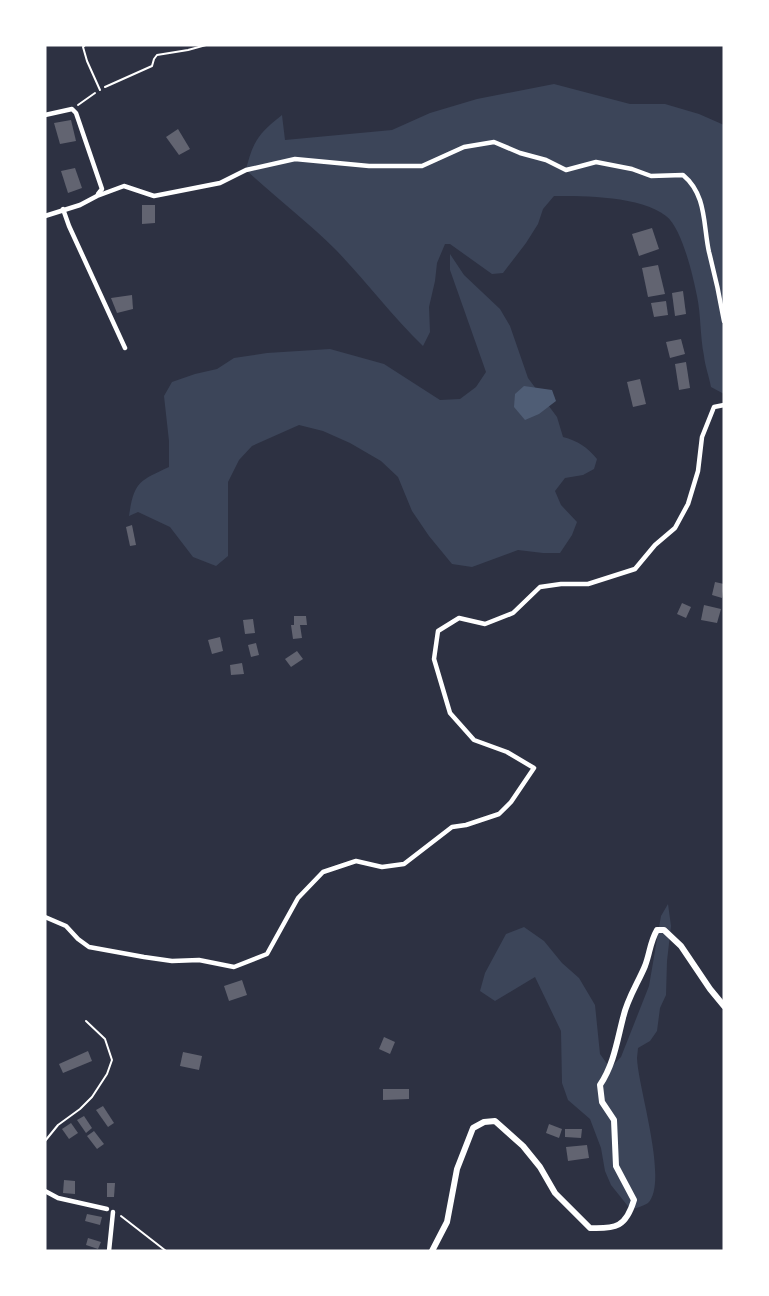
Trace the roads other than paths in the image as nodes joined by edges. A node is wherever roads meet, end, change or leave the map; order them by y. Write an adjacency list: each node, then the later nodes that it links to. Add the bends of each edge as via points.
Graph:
1 (86, 45): 2 (lane, via 83,47 87,61)
2 (100, 90)
3 (45, 115): 4 (street, via 72,109 76,113 102,189)
4 (97, 196): 5 (street); 7 (street, via 123,186 154,196 173,193 295,159 422,166 464,147 494,142 566,170 596,162 651,176 683,175 693,183 704,208)
5 (63, 209): 6 (street); 8 (street)
6 (45, 216)
7 (724, 321)
8 (124, 348)
9 (724, 405): 10 (street, via 714,407 702,437 698,471 688,504 675,528 655,544 635,569 588,584 540,587 513,613 485,624 459,618 438,631 434,659 450,713 474,740 507,752 534,768 499,814 452,827 404,864 382,867 356,861 323,872 298,898 267,954 234,967 89,946 66,926)
10 (45, 917)
11 (724, 1006): 16 (street, via 681,946 664,930 657,930 628,1002 614,1057 600,1085 602,1102 614,1120 616,1166 634,1200 630,1215 610,1228 590,1228 555,1193 523,1146 495,1121 484,1122 473,1128 457,1169 447,1222)
12 (45, 1191): 13 (street, via 58,1198)
13 (107, 1209)
14 (113, 1212): 15 (street)
15 (109, 1251)
16 (432, 1251)

